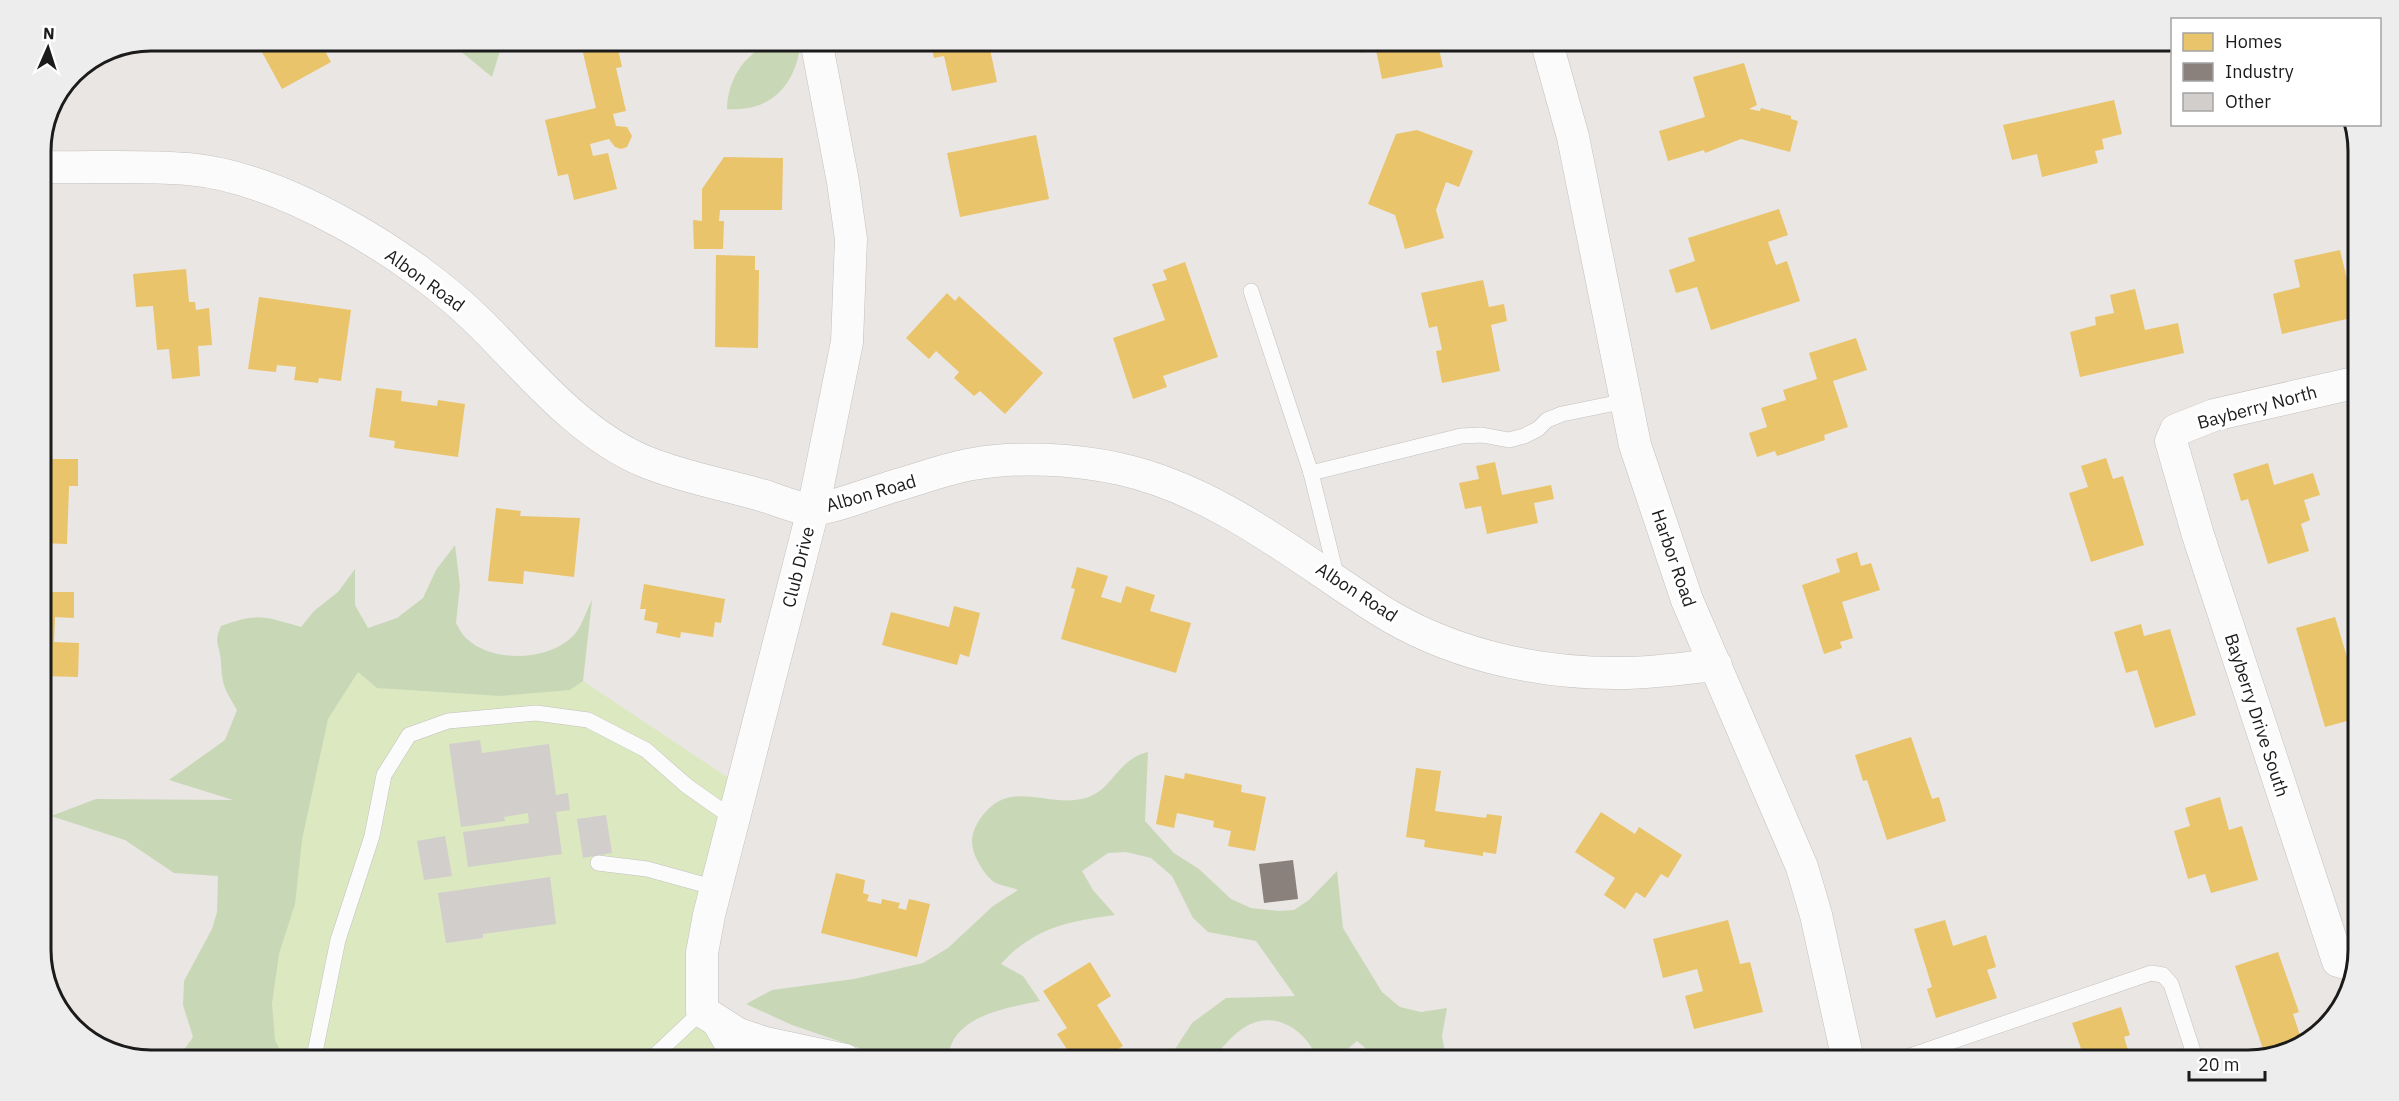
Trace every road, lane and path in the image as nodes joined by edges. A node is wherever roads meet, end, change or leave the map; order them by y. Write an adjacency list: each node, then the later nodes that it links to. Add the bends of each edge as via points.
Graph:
1 (818, 51): 9 (street, Club Drive, via 850,239 847,342)
2 (1548, 51): 6 (street, Harbor Road, via 1573,136)
3 (51, 167): 9 (street, Albon Road, via 190,169 236,177 296,199 351,228 432,281 597,435 642,461)
4 (1251, 291): 8 (lane)
5 (2348, 384): 7 (street, Bayberry North, via 2214,415 2176,430 2171,441)
6 (1626, 401): 8 (lane, via 1562,414 1524,436 1509,440 1461,436); 11 (street, Harbor Road, via 1635,445 1684,589)
7 (2174, 449): 15 (street, Bayberry Drive South, via 2198,535 2338,961)
8 (1311, 473): 10 (lane)
9 (813, 510): 10 (street, Albon Road, via 973,464 1039,460 1118,468 1205,499 1283,543); 12 (street, Club Drive)
10 (1338, 581): 11 (street, Albon Road, via 1382,611 1446,643 1515,663 1617,674)
11 (1716, 665): 21 (street, Harbor Road, via 1803,867)
12 (734, 819): 14 (street, Club Drive); 18 (lane, via 687,786 646,750 588,720 536,713 448,721 409,735 384,775 372,836 338,940)
13 (598, 863): 14 (lane, via 647,869)
14 (716, 888): 16 (street, Club Drive, via 702,953)
15 (2347, 964)
16 (702, 1011): 17 (street); 19 (lane)
17 (734, 1047): 20 (street, via 765,1043)
18 (315, 1050)
19 (661, 1050)
20 (798, 1050)
21 (1846, 1050)
22 (1927, 1050): 23 (lane, via 2151,973 2163,975 2170,984)
23 (2193, 1050)

